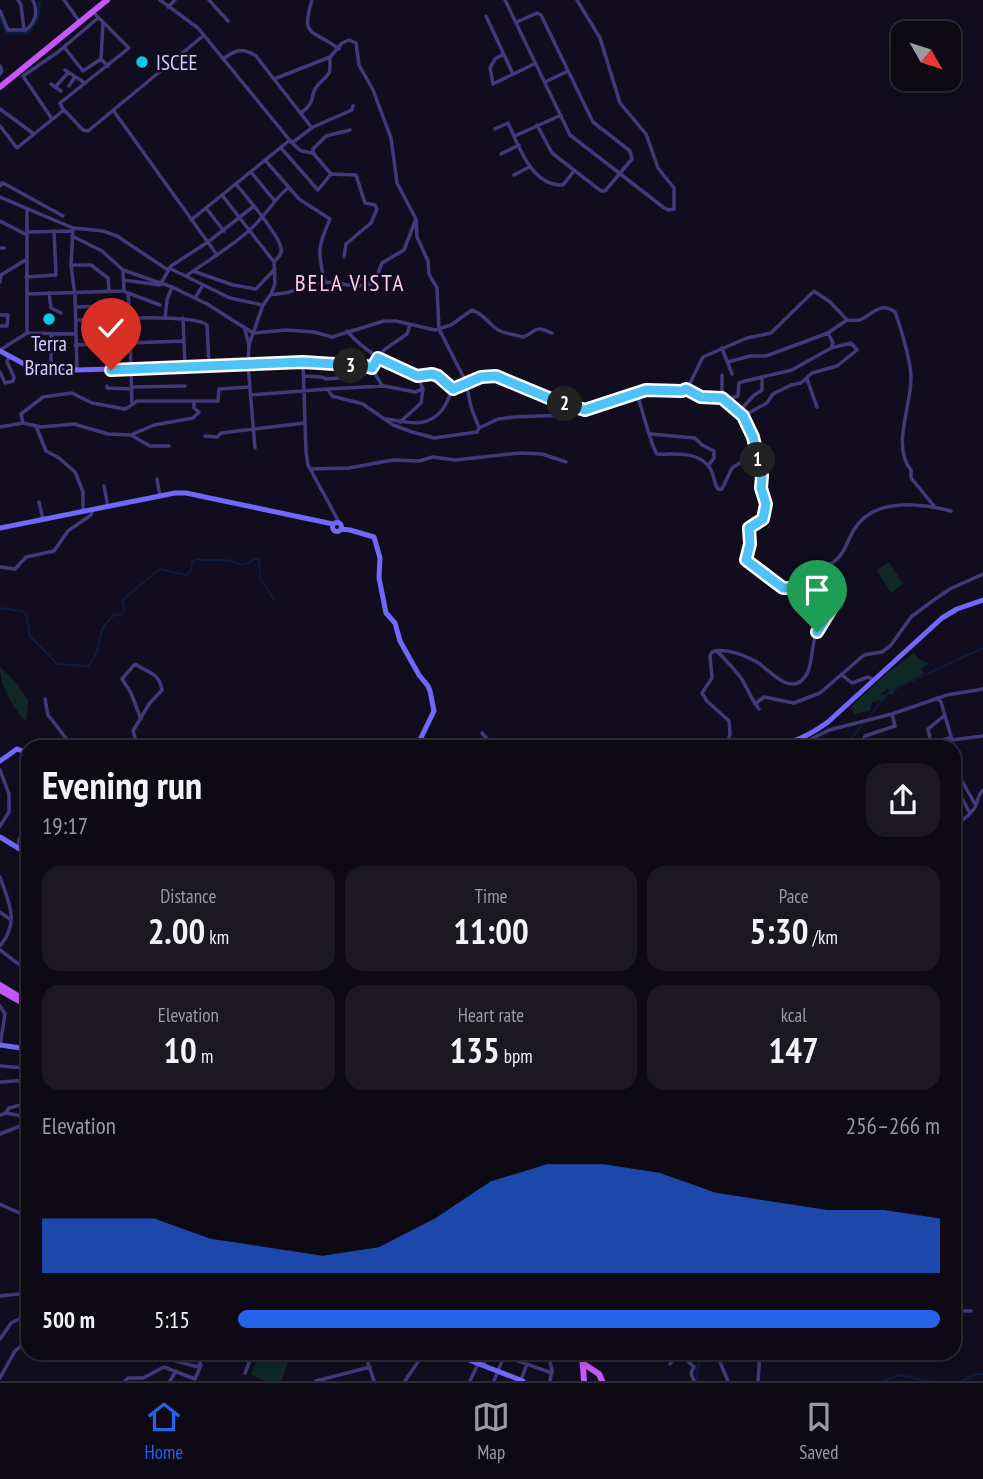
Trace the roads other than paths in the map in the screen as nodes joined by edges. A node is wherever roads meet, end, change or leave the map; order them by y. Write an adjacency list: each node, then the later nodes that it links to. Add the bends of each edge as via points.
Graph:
1 (18, 0): 19 (street)
2 (33, 0): 19 (street, via 34,20)
3 (64, 0): 17 (street)
4 (107, 0): 13 (main road)
5 (160, 0): 11 (street)
6 (175, 0): 11 (street)
7 (209, 0): 15 (street)
8 (312, 0): 22 (street, via 307,28)
9 (505, 0): 16 (street)
10 (577, 0): 64 (street, via 600,38 620,103 646,134 658,168 674,188 674,209 668,210)
11 (168, 7): 20 (street)
12 (0, 11): 19 (street, via 8,30)
13 (95, 15): 17 (main road); 18 (street); 21 (street)
14 (486, 16): 23 (street)
15 (228, 21)
16 (517, 22): 27 (street); 30 (street, via 541,15)
17 (80, 23): 38 (main road)
18 (103, 23): 25 (street); 29 (street, via 130,49)
19 (24, 30)
20 (203, 36): 26 (street); 43 (street)
21 (64, 47): 25 (street, via 83,71); 46 (street, via 23,76)
22 (339, 49): 24 (street); 78 (street, via 349,40 356,43 359,65 391,138 397,183)
23 (504, 54): 32 (street); 32 (street, via 490,68 493,83)
24 (330, 57): 34 (street); 44 (street, via 327,79 317,86 311,105)
25 (101, 59): 29 (street)
26 (223, 59): 34 (street, via 236,50 252,53); 54 (street)
27 (536, 63): 32 (street); 35 (street)
28 (0, 66): 31 (street)
29 (108, 66): 36 (street)
30 (568, 71): 35 (street); 64 (street, via 593,122 630,151 632,159)
31 (0, 74)
32 (513, 74)
33 (74, 78): 36 (street); 37 (street); 39 (street, via 66,72 53,85)
34 (274, 79): 44 (street)
35 (545, 82): 45 (street)
36 (85, 83): 42 (street, via 60,103)
37 (69, 86)
38 (0, 87)
39 (61, 91)
40 (353, 106): 49 (street, via 345,115)
41 (0, 109): 52 (street)
42 (64, 110): 43 (street, via 86,131); 46 (street)
43 (113, 110): 79 (street)
44 (301, 113): 49 (street)
45 (561, 115): 47 (street); 64 (street, via 570,135)
46 (52, 119): 52 (street)
47 (537, 125): 53 (street); 61 (street, via 548,148)
48 (0, 126): 52 (street, via 17,148)
49 (312, 128): 54 (street)
50 (495, 129): 53 (street, via 508,123)
51 (350, 130): 57 (street, via 326,136)
52 (34, 134)
53 (515, 136): 55 (street)
54 (291, 142): 56 (street); 57 (street, via 301,151)
55 (519, 145): 58 (street); 60 (street)
56 (281, 148): 59 (street); 63 (street, via 318,190)
57 (313, 153): 63 (street)
58 (501, 154)
59 (265, 160): 62 (street); 68 (street)
60 (529, 167): 61 (street, via 558,185); 65 (street)
61 (574, 171): 64 (street, via 601,191)
62 (251, 172): 66 (street); 71 (street)
63 (331, 174): 88 (street, via 356,175 365,203 377,209 370,223 346,244)
64 (620, 174)
65 (514, 175)
66 (236, 184): 69 (street); 72 (street)
67 (0, 186): 75 (street, via 5,184)
68 (288, 188): 71 (street); 102 (street, via 330,219 320,248)
69 (222, 195): 73 (street); 77 (street)
70 (0, 197): 74 (street)
71 (274, 200): 76 (street)
72 (254, 206): 76 (street); 77 (street)
73 (206, 208): 79 (street); 83 (street)
74 (27, 209): 84 (street); 85 (street)
75 (63, 216)
76 (262, 217): 81 (street); 90 (street, via 281,247)
77 (241, 218): 81 (street); 83 (street)
78 (416, 219): 102 (street, via 404,250 382,263 374,283 356,287); 126 (street, via 417,237 437,288)
79 (191, 220): 86 (street)
80 (0, 221): 85 (street)
81 (249, 229): 87 (street); 90 (street)
82 (54, 231): 84 (street); 85 (street); 98 (street, via 56,275)
83 (224, 231): 86 (street)
84 (73, 232): 91 (street); 92 (street, via 103,230); 94 (street)
85 (27, 233): 89 (street)
86 (208, 242): 87 (street); 92 (street)
87 (217, 255): 95 (street)
88 (344, 257)
89 (27, 259): 96 (street); 98 (street)
90 (274, 262): 93 (street)
91 (71, 265): 105 (street, via 91,265 107,278); 106 (street)
92 (168, 269): 97 (street); 101 (street)
93 (275, 269): 95 (street, via 256,289); 110 (street)
94 (123, 270): 99 (street); 101 (street)
95 (193, 271): 97 (street)
96 (0, 274): 100 (street)
97 (186, 276): 103 (street)
98 (26, 277): 109 (street)
99 (123, 280): 101 (street); 107 (street)
100 (0, 282)
101 (161, 282): 104 (street)
102 (325, 282): 110 (street)
103 (203, 285): 111 (street); 114 (street, via 230,298)
104 (172, 286): 111 (street); 118 (street)
105 (109, 291): 106 (street); 107 (street)
106 (74, 292): 108 (street); 115 (street); 133 (street)
107 (126, 292): 112 (street); 113 (street)
108 (49, 293): 109 (street); 116 (street, via 51,308)
109 (27, 294): 128 (street)
110 (271, 294): 114 (street)
111 (195, 298): 125 (street)
112 (129, 305): 115 (street); 120 (street)
113 (160, 305)
114 (263, 305): 129 (street)
115 (75, 307): 121 (street)
116 (61, 313)
117 (0, 315): 124 (street, via 8,315 7,326)
118 (166, 318): 119 (street); 120 (street)
119 (183, 318): 134 (street); 145 (street, via 207,324)
120 (130, 319): 121 (street); 135 (street)
121 (76, 320): 133 (street)
122 (847, 320): 131 (street); 138 (street, via 814,291 771,333); 202 (street, via 859,320 880,307 894,312 911,371 902,460)
123 (410, 325): 126 (street); 127 (street, via 384,321); 142 (street, via 407,334)
124 (0, 326)
125 (245, 330): 129 (street); 137 (street)
126 (439, 330): 130 (street, via 472,310 505,333 523,337 540,327); 160 (street)
127 (347, 331): 129 (street, via 332,337 286,330); 142 (street)
128 (27, 333): 132 (street); 140 (street)
129 (254, 333): 137 (street)
130 (552, 333)
131 (828, 333): 139 (street); 144 (street, via 766,356)
132 (51, 334): 133 (street); 150 (street)
133 (75, 334): 136 (street)
134 (183, 341): 135 (street); 148 (street)
135 (130, 343): 136 (street); 151 (street)
136 (75, 345): 152 (street)
137 (249, 345): 146 (street)
138 (722, 348): 144 (street); 170 (street, via 703,357)
139 (831, 348): 158 (street, via 792,370); 159 (street, via 850,343 857,350 837,366 812,373)
140 (0, 351): 141 (street)
141 (9, 356): 150 (street, via 26,365); 153 (street, via 13,381 5,383)
142 (378, 358): 149 (street); 157 (street)
143 (303, 362): 146 (street); 147 (street); 156 (street)
144 (728, 362): 154 (street)
145 (209, 365): 146 (street); 148 (street)
146 (248, 365): 164 (street)
147 (366, 366): 149 (street); 156 (street, via 367,372 361,376)
148 (185, 367): 151 (street)
149 (372, 368): 163 (street)
150 (51, 369): 152 (street)
151 (132, 369): 152 (street); 165 (street)
152 (77, 370)
153 (0, 372)
154 (732, 374)
155 (722, 375): 175 (street)
156 (303, 376): 171 (street)
157 (417, 376): 168 (street); 169 (street, via 438,376)
158 (762, 377): 175 (street, via 739,383 738,396); 180 (street, via 762,390)
159 (807, 379): 178 (street); 180 (street)
160 (466, 382): 169 (street); 179 (street, via 489,375 500,377); 187 (street)
161 (107, 386): 165 (street)
162 (185, 386): 165 (street)
163 (382, 386): 167 (street); 168 (street, via 415,392)
164 (250, 387): 173 (street); 176 (street, via 219,389 219,401)
165 (132, 388): 177 (street)
166 (328, 389): 167 (street); 171 (street); 174 (street, via 332,396)
167 (338, 389): 174 (street)
168 (423, 389): 182 (street, via 421,403)
169 (453, 389): 182 (street, via 437,415 419,424)
170 (686, 389): 172 (street); 175 (street, via 701,397)
171 (303, 391): 173 (street); 184 (street)
172 (637, 394): 179 (street); 189 (street)
173 (251, 395): 188 (street)
174 (339, 396): 181 (street)
175 (722, 399): 180 (street)
176 (194, 403): 177 (street, via 137,401); 190 (street, via 199,412 193,418 154,425)
177 (132, 405): 183 (street, via 125,409 103,407 72,393 43,397 21,414)
178 (817, 407)
179 (585, 410): 187 (street, via 498,419)
180 (741, 414): 194 (street)
181 (387, 419): 182 (street); 187 (street, via 401,429 434,438 472,434)
182 (400, 422)
183 (23, 423): 185 (street); 186 (street)
184 (304, 423): 188 (street); 197 (street)
185 (36, 426): 190 (street, via 74,424); 206 (street, via 46,451 75,472 83,492)
186 (0, 427)
187 (479, 428)
188 (254, 429): 191 (street); 193 (street)
189 (651, 434): 196 (street, via 657,454 685,453); 196 (street, via 695,438 716,454)
190 (131, 435): 192 (street, via 150,446)
191 (205, 436)
192 (169, 446)
193 (255, 449)
194 (756, 453): 196 (street, via 732,468 722,489 715,485); 213 (street, via 766,511 763,519 749,528 746,560 783,588 793,588)
195 (566, 461): 197 (street, via 520,453)
196 (708, 466)
197 (310, 469): 208 (street)
198 (157, 479): 200 (street)
199 (104, 486): 203 (street)
200 (160, 496): 203 (street); 208 (street, via 194,493)
201 (39, 502): 207 (street)
202 (934, 506): 205 (street); 213 (street, via 890,505 864,517 841,555 826,568 835,600)
203 (108, 507): 204 (street)
204 (93, 510): 206 (street); 210 (street, via 68,531 54,551 26,557 15,569)
205 (951, 511)
206 (83, 512): 207 (street)
207 (43, 521): 209 (street)
208 (337, 525): 230 (street, via 374,537 386,613 428,686 434,711)
209 (0, 528)
210 (0, 567)
211 (983, 574): 215 (street, via 931,602 911,617 891,645 864,655)
212 (983, 600): 216 (street, via 942,618)
213 (831, 609): 214 (street, via 817,632 806,675 797,683 780,680 744,656)
214 (715, 651): 220 (street, via 740,677); 232 (street, via 710,656 712,678 702,693 729,720)
215 (842, 675): 216 (street, via 852,683 868,677); 220 (street, via 799,703 764,697)
216 (874, 680): 233 (street, via 812,733)
217 (983, 689): 218 (street)
218 (937, 698): 222 (street); 223 (street)
219 (45, 699): 228 (street, via 48,715)
220 (755, 704): 221 (street)
221 (760, 709)
222 (892, 714): 234 (street, via 829,730); 235 (street, via 895,726)
223 (945, 715): 227 (street); 236 (street, via 928,729)
224 (141, 719): 224 (street, via 122,679 135,664 155,674 162,687); 229 (street, via 133,731)
225 (482, 733): 231 (street)
226 (983, 736): 227 (street)
227 (950, 738): 237 (street)
228 (68, 740)
229 (134, 740)
230 (422, 740)
231 (488, 740)
232 (728, 740)
233 (797, 740)
234 (809, 740)
235 (864, 740)
236 (929, 740)
237 (944, 740)
238 (21, 750): 239 (street)
239 (0, 761)
240 (0, 770): 242 (street)
241 (961, 779): 246 (street)
242 (6, 790): 244 (street); 249 (street, via 9,816)
243 (983, 790): 246 (street)
244 (0, 791)
245 (961, 797): 247 (street)
246 (976, 805): 247 (street)
247 (970, 813): 248 (street)
248 (961, 820)
249 (0, 826)
250 (1, 839): 251 (street)
251 (21, 850)
252 (0, 877): 254 (street)
253 (0, 892): 254 (street)
254 (7, 898): 256 (street)
255 (0, 912): 256 (street)
256 (11, 920): 257 (street, via 10,932)
257 (0, 945): 258 (street)
258 (21, 964)
259 (0, 985): 261 (main road)
260 (0, 990): 262 (main road)
261 (21, 999)
262 (21, 1000)
263 (0, 1006): 264 (street)
264 (3, 1019): 265 (street)
265 (0, 1045): 266 (street)
266 (21, 1048)
267 (0, 1066): 268 (street)
268 (21, 1068)
269 (21, 1080): 270 (street)
270 (0, 1082)
271 (21, 1105): 272 (street)
272 (6, 1113): 273 (street); 274 (street)
273 (0, 1115)
274 (21, 1116)
275 (21, 1126): 276 (street)
276 (0, 1135)
277 (0, 1204): 278 (street)
278 (21, 1214)
279 (21, 1294): 280 (street)
280 (0, 1296)
281 (961, 1311): 282 (street)
282 (971, 1311)
283 (21, 1318): 284 (street, via 11,1323)
284 (0, 1339)
285 (21, 1346): 313 (street)
286 (176, 1360): 304 (street); 307 (street)
287 (201, 1360): 304 (street)
288 (250, 1360): 311 (street)
289 (367, 1360): 306 (street)
290 (419, 1360): 322 (street)
291 (468, 1360): 305 (street)
292 (483, 1360): 305 (street)
293 (502, 1360): 308 (street)
294 (516, 1360): 301 (street)
295 (549, 1360): 312 (street)
296 (583, 1360): 302 (main road)
297 (673, 1360): 303 (street)
298 (686, 1360): 327 (street, via 694,1367)
299 (719, 1360): 328 (street)
300 (760, 1360): 329 (street)
301 (527, 1364): 312 (street); 315 (street)
302 (584, 1364): 309 (main road); 316 (main road)
303 (670, 1364)
304 (201, 1365): 314 (street)
305 (481, 1365): 308 (street); 323 (street)
306 (370, 1367): 320 (street); 321 (street)
307 (175, 1371): 310 (street, via 164,1367); 314 (street); 319 (street)
308 (497, 1371): 315 (street); 324 (street)
309 (594, 1372): 316 (main road); 326 (main road)
310 (152, 1373): 317 (street); 318 (street)
311 (245, 1373)
312 (552, 1373): 325 (street)
313 (0, 1378)
314 (193, 1380)
315 (519, 1380)
316 (584, 1380)
317 (125, 1381)
318 (148, 1381)
319 (170, 1381)
320 (316, 1381)
321 (374, 1381)
322 (405, 1381)
323 (470, 1381)
324 (494, 1381)
325 (550, 1381)
326 (602, 1381)
327 (694, 1381)
328 (728, 1381)
329 (758, 1381)

